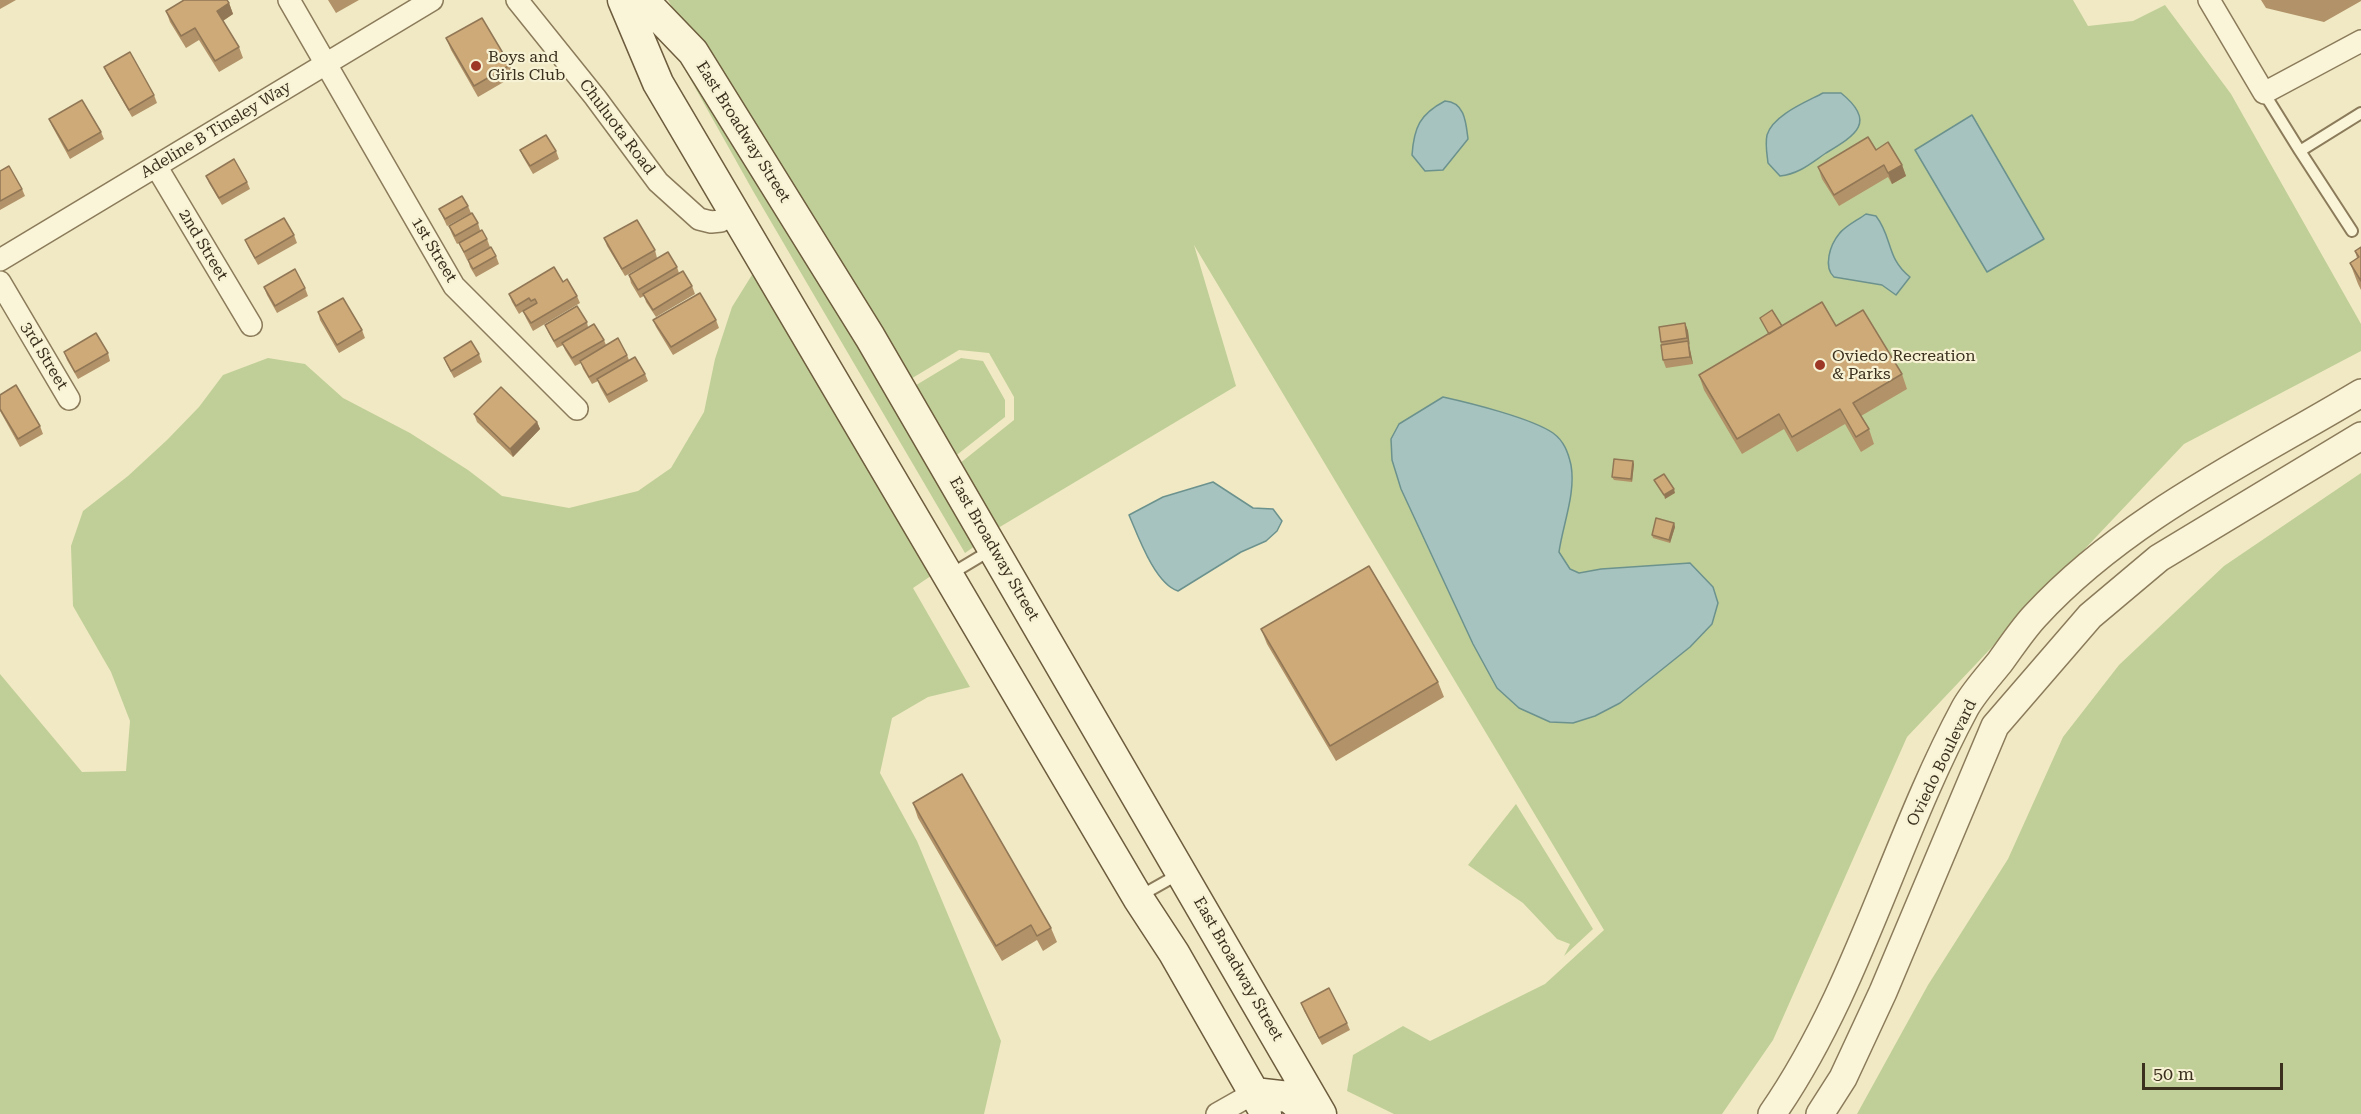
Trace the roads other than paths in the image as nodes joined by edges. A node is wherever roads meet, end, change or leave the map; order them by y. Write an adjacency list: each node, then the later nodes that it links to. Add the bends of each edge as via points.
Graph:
1 (289, 0): 8 (street, 1st Street)
2 (432, 0): 8 (street, Adeline B Tinsley Way)
3 (517, 0): 13 (street, Chuluota Road, via 658,182 699,219 721,221)
4 (623, 0): 13 (main road, via 658,83)
5 (643, 0): 22 (main road, East Broadway Street, via 693,51 870,337)
6 (2209, 0): 9 (street)
7 (2361, 42): 9 (street)
8 (326, 65): 12 (street, Adeline B Tinsley Way); 20 (street, 1st Street, via 454,286)
9 (2264, 93): 11 (lane)
10 (2361, 113): 11 (lane)
11 (2300, 151): 14 (lane)
12 (156, 166): 15 (street, Adeline B Tinsley Way); 17 (street, 2nd Street)
13 (735, 213): 23 (main road)
14 (2352, 231)
15 (0, 260)
16 (0, 282): 19 (street, 3rd Street)
17 (251, 325)
18 (2361, 393): 30 (street, Oviedo Boulevard, via 2173,504 2093,562 2034,616 1966,706 1904,839 1852,967 1798,1076)
19 (69, 399)
20 (577, 409)
21 (2361, 436): 31 (street, Oviedo Boulevard, via 2159,558 2090,616 1995,726 1878,1003 1843,1078)
22 (993, 549): 23 (lane); 24 (main road, East Broadway Street)
23 (948, 576): 25 (main road)
24 (1181, 872): 25 (lane); 29 (main road, East Broadway Street)
25 (1138, 898): 26 (main road)
26 (1260, 1104): 27 (street); 28 (main road, via 1289,1096)
27 (1217, 1114)
28 (1308, 1114)
29 (1321, 1114)
30 (1772, 1114)
31 (1820, 1114)

